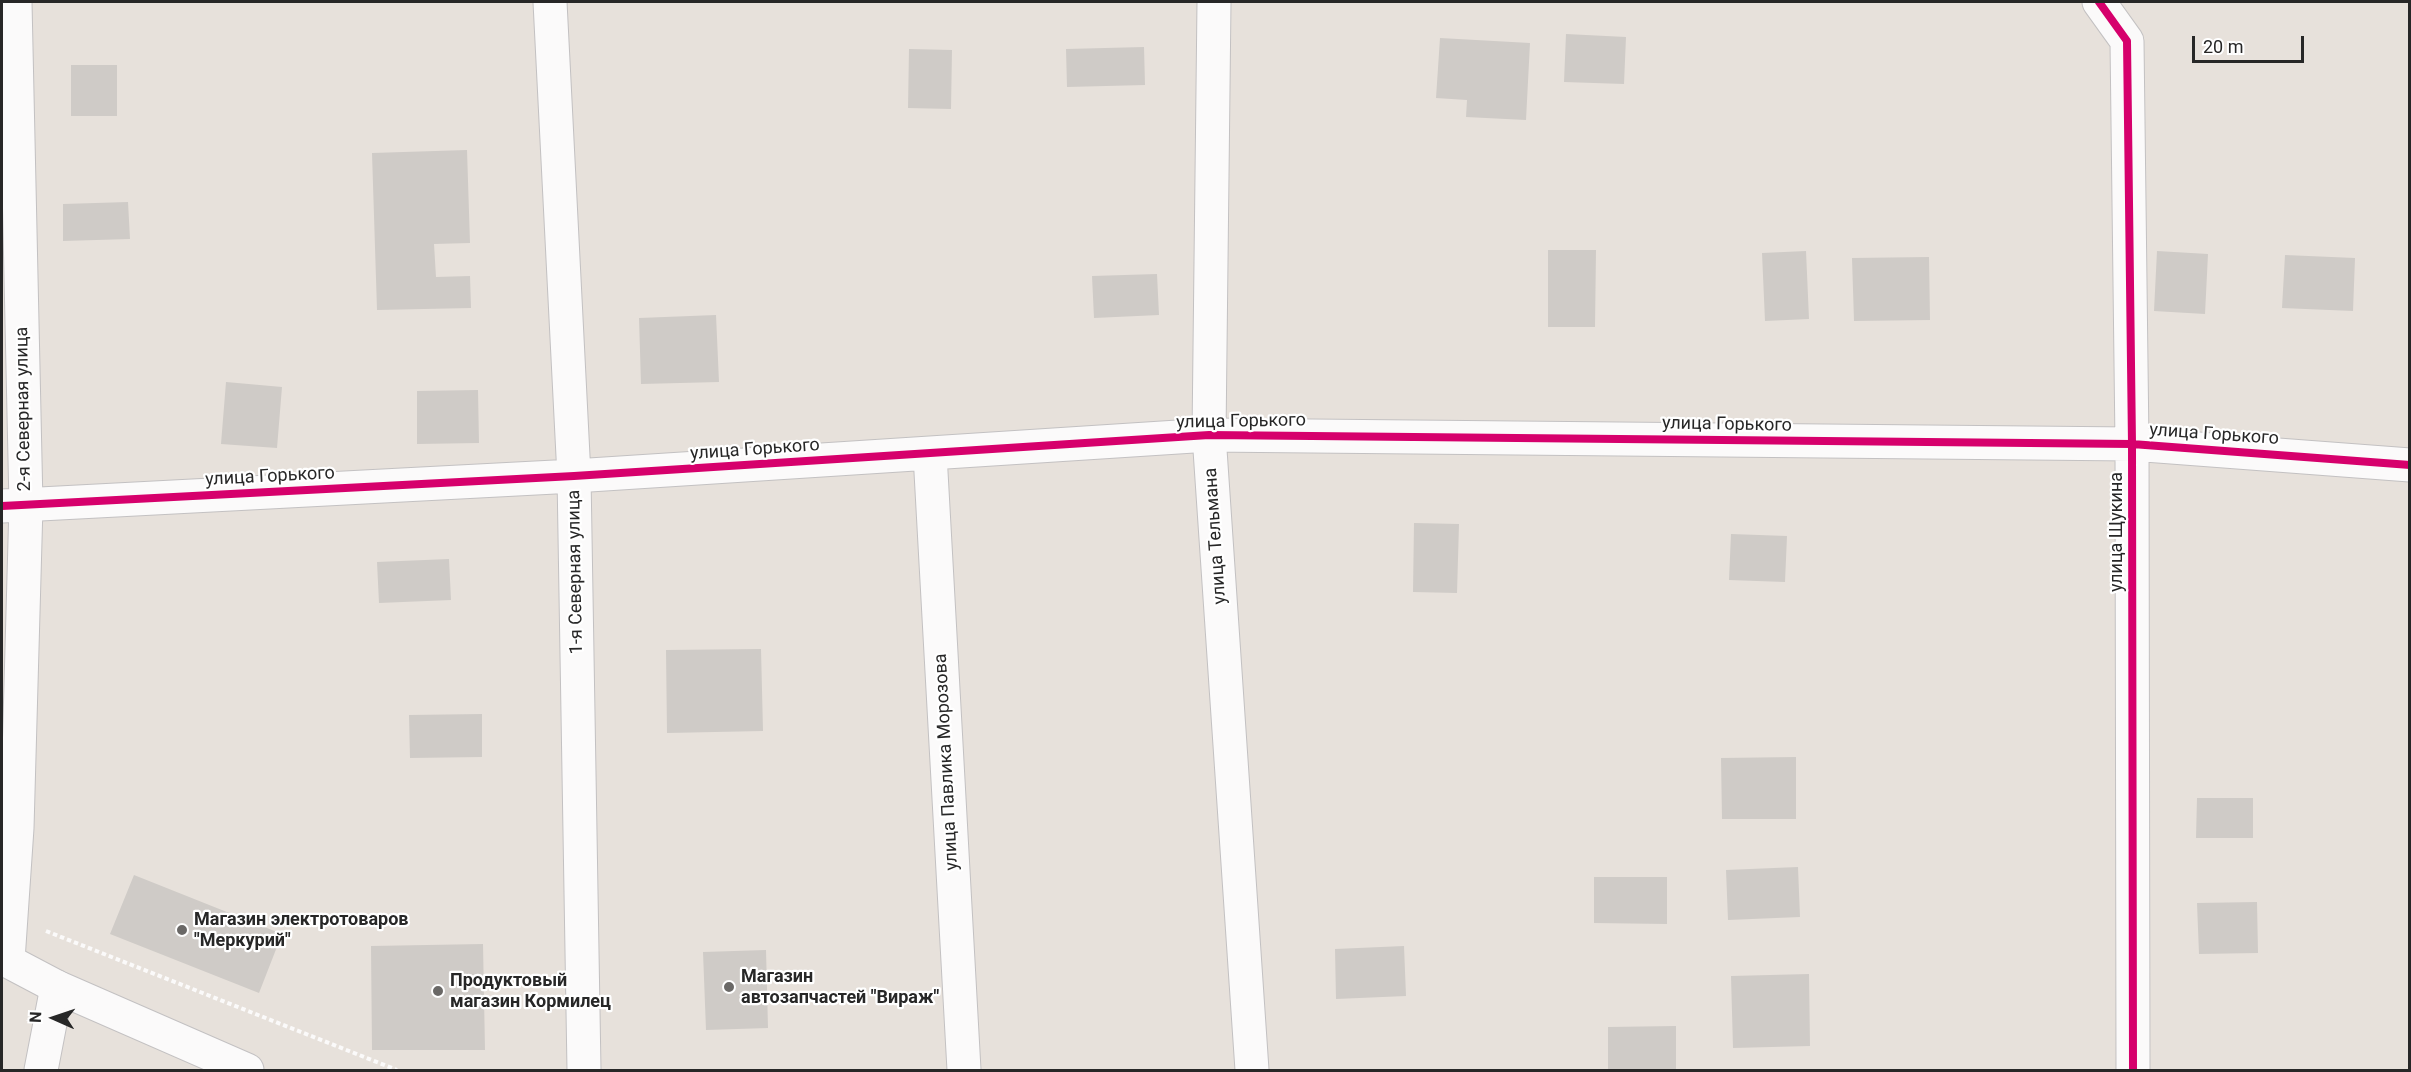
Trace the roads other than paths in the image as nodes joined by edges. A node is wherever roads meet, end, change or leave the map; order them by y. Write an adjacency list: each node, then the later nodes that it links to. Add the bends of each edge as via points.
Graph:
1 (15, 2): 10 (street, 2-я Северная улица)
2 (550, 2): 9 (street, 1-я Северная улица)
3 (1215, 2): 5 (street, улица Тельмана)
4 (2099, 2): 6 (street, улица Щукина, via 2127,41)
5 (1209, 435): 6 (street, улица Горького); 7 (street, улица Горького); 17 (street, улица Тельмана)
6 (2132, 444): 8 (street, улица Горького); 18 (street, улица Щукина)
7 (930, 454): 9 (street, улица Горького); 16 (street, улица Павлика Морозова)
8 (2409, 465)
9 (574, 476): 10 (street, улица Горького); 15 (street, 1-я Северная улица)
10 (14, 506): 11 (street, 2-я Северная улица, via 17,816)
11 (5, 959): 12 (street)
12 (57, 987): 13 (street); 14 (street)
13 (41, 1071)
14 (247, 1071)
15 (584, 1071)
16 (963, 1071)
17 (1252, 1071)
18 (2133, 1071)

